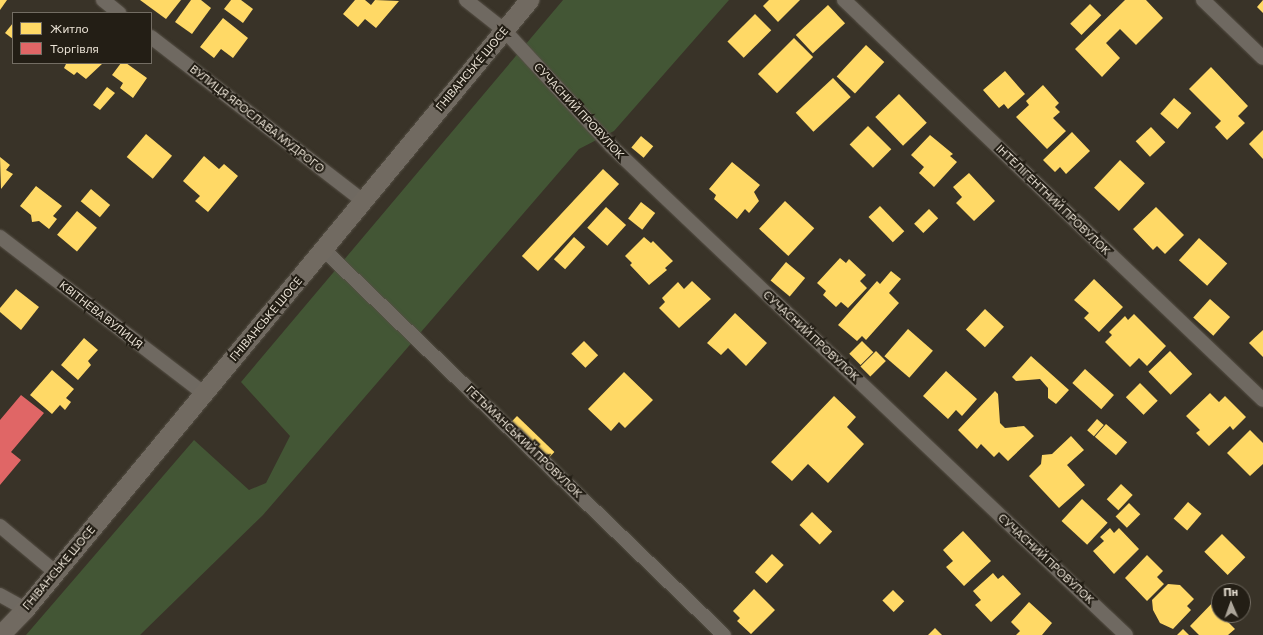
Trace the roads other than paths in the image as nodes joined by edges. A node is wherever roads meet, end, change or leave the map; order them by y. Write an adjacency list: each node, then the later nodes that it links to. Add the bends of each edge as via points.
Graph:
1 (102, 0): 6 (street)
2 (466, 0): 7 (street, СУЧАСНИЙ ПРОВУЛОК)
3 (530, 0): 7 (main road, ГНІВАНСЬКЕ ШОСЕ)
4 (844, 0): 14 (street, ІНТЕЛІГЕНТНИЙ ПРОВУЛОК)
5 (1203, 0): 9 (street)
6 (118, 12)
7 (504, 30): 10 (main road, ГНІВАНСЬКЕ ШОСЕ); 21 (street, СУЧАСНИЙ ПРОВУЛОК, via 611,146)
8 (152, 38): 10 (street, ВУЛИЦЯ ЯРОСЛАВА МУДРОГО)
9 (1263, 58)
10 (363, 201): 12 (main road, ГНІВАНСЬКЕ ШОСЕ)
11 (0, 237): 13 (street, КВІТНЕВА ВУЛИЦЯ)
12 (324, 250): 13 (main road, ГНІВАНСЬКЕ ШОСЕ); 20 (street, ГЕТЬМАНСЬКИЙ ПРОВУЛОК)
13 (203, 393): 16 (main road, ГНІВАНСЬКЕ ШОСЕ)
14 (1263, 400)
15 (0, 526): 16 (street)
16 (55, 572): 18 (main road, ГНІВАНСЬКЕ ШОСЕ)
17 (0, 595): 18 (street)
18 (25, 609): 19 (main road, ГНІВАНСЬКЕ ШОСЕ)
19 (0, 635)
20 (724, 635)
21 (1126, 635)

